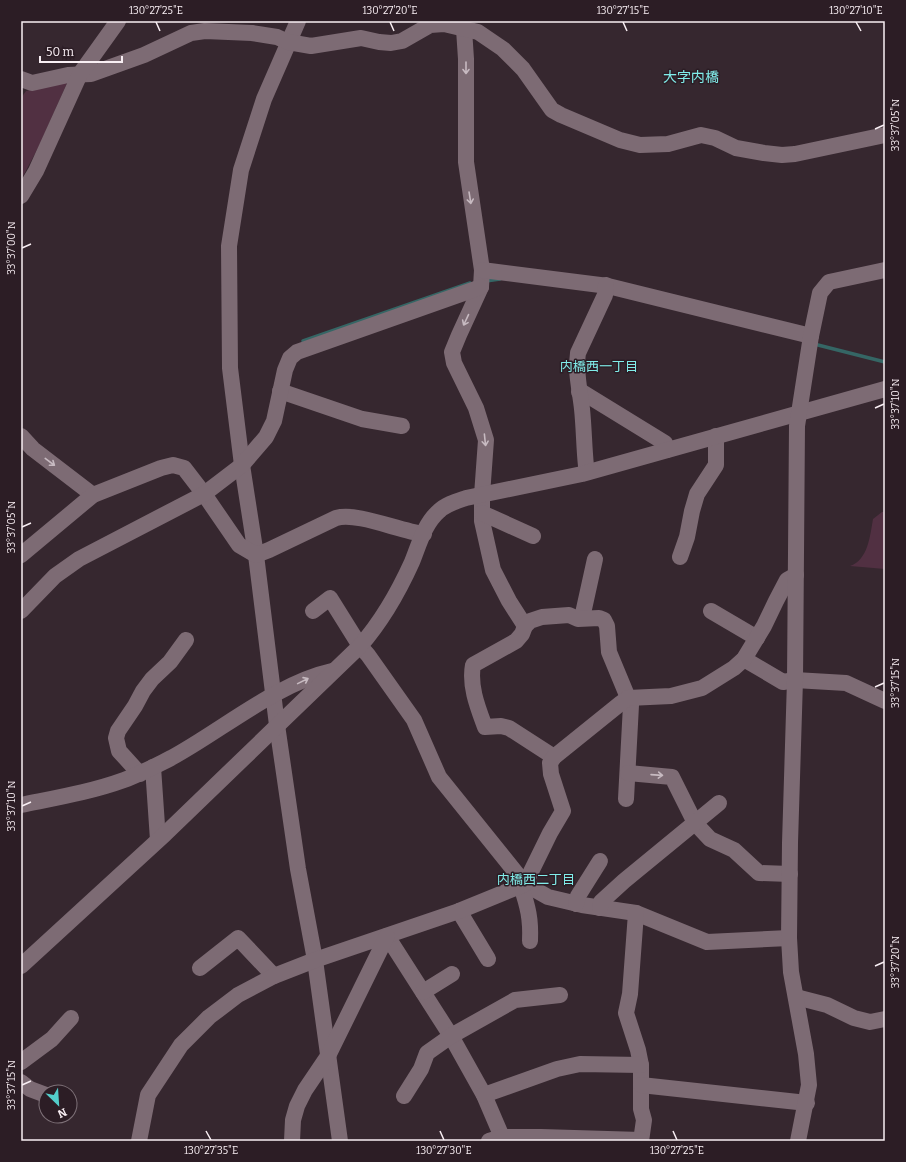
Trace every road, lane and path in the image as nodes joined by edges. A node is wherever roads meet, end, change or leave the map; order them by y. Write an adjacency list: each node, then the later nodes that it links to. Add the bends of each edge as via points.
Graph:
1 (118, 21): 5 (street)
2 (298, 21): 4 (street)
3 (464, 29): 4 (street, via 444,24 430,25 402,41 391,43 360,38 311,46); 7 (street, via 478,32 503,49 522,69 552,110 620,140 640,145 668,144 701,135 716,138 736,148 782,155); 9 (street, one-way to 9, via 466,162)
4 (288, 42): 5 (street, via 277,37 252,33 191,33 144,55 91,74); 22 (street, via 264,99 241,170 230,246 230,368)
5 (80, 74): 6 (street, via 32,83); 8 (street, via 36,171)
6 (21, 79)
7 (885, 135)
8 (21, 196)
9 (482, 270): 11 (street); 12 (street)
10 (885, 270): 13 (street, via 829,282 820,293)
11 (606, 286): 13 (street); 16 (street, via 605,296 578,353 576,362)
12 (481, 287): 15 (street, via 297,352 290,358); 26 (street, one-way to 26, via 452,352 454,362 476,408 486,440)
13 (811, 336): 17 (street)
14 (885, 390): 17 (street)
15 (280, 391): 18 (street, via 362,419); 22 (street, via 274,420 266,437)
16 (579, 392): 21 (street, via 665,443); 23 (street)
17 (800, 413): 20 (street); 34 (street, via 797,426)
18 (402, 426)
19 (21, 436): 25 (street, one-way to 25, via 33,449)
20 (716, 436): 21 (street); 32 (street, via 716,465 697,494)
21 (667, 450): 23 (street)
22 (242, 464): 24 (street); 30 (street)
23 (588, 472): 26 (street)
24 (204, 494): 25 (street, via 184,468 173,465); 30 (street, via 239,545); 35 (street, via 79,559 55,576)
25 (94, 495): 31 (street)
26 (482, 495): 27 (street); 28 (street, via 453,502 439,511 430,521)
27 (482, 513): 29 (street); 39 (street, via 494,570 508,601)
28 (424, 534): 30 (street, via 358,517 344,516); 42 (street, via 393,601 376,629)
29 (533, 536)
30 (256, 554): 46 (street)
31 (21, 555)
32 (680, 557)
33 (595, 560): 38 (street)
34 (796, 575): 40 (street, via 787,580); 45 (street)
35 (21, 611)
36 (313, 611): 42 (street, via 330,598)
37 (711, 611): 40 (street)
38 (582, 618): 39 (street, via 569,615 542,617 530,621); 47 (street, via 604,620 607,626 609,652)
39 (525, 626): 50 (street, via 516,640 473,666 475,696 485,727 509,728)
40 (757, 638): 43 (street)
41 (186, 640): 51 (street, via 143,691 118,731 116,738 120,751)
42 (360, 646): 44 (street); 60 (street, via 414,720 439,777)
43 (744, 658): 45 (street, via 783,682); 47 (street, via 734,668 702,688 671,696)
44 (335, 670): 46 (street, one-way to 44, via 316,675); 49 (street)
45 (795, 680): 48 (street, via 846,683); 59 (street)
46 (273, 696): 49 (street); 51 (street, via 194,745)
47 (628, 698): 50 (street); 52 (street, via 631,705)
48 (885, 701)
49 (277, 725): 57 (street); 69 (street, via 298,869)
50 (554, 757): 60 (street, via 550,763 551,774 563,811)
51 (147, 770): 55 (street, via 123,781 87,791); 57 (street)
52 (628, 773): 53 (street); 56 (street, one-way to 56, via 672,776)
53 (626, 799)
54 (719, 803): 56 (street)
55 (21, 805)
56 (695, 823): 59 (street, via 710,839 734,850 759,873); 62 (street, via 618,886 601,902)
57 (158, 840): 70 (street)
58 (600, 861): 61 (street, via 578,896)
59 (790, 874): 66 (street)
60 (523, 885): 61 (street, via 548,897); 63 (street); 67 (street, via 531,924)
61 (576, 904): 62 (street)
62 (600, 908): 64 (street)
63 (459, 911): 65 (street); 68 (street)
64 (636, 914): 66 (street, via 707,942); 82 (street, via 630,994 626,1013)
65 (387, 936): 69 (street); 74 (street); 80 (street)
66 (789, 938): 76 (street, via 791,972)
67 (530, 941)
68 (488, 959)
69 (315, 960): 73 (street); 80 (street)
70 (21, 966)
71 (200, 968): 73 (street, via 238,938)
72 (452, 974): 74 (street)
73 (274, 976): 91 (street, via 209,1016 181,1045 148,1096)
74 (423, 992): 79 (street)
75 (560, 995): 79 (street, via 515,1000)
76 (796, 997): 78 (street, via 827,1005 854,1018 870,1022); 88 (street, via 807,1062)
77 (71, 1018): 81 (street, via 52,1039)
78 (885, 1019)
79 (451, 1036): 86 (street); 87 (street, via 427,1053 421,1069)
80 (328, 1056): 92 (street, via 297,1106); 93 (street)
81 (21, 1062)
82 (641, 1065): 84 (street); 86 (street, via 580,1064 557,1069)
83 (21, 1082): 85 (street)
84 (641, 1085): 88 (street); 90 (street, via 641,1109 644,1120)
85 (38, 1092)
86 (484, 1095): 89 (street)
87 (404, 1096)
88 (807, 1103): 94 (street)
89 (496, 1139): 90 (street, via 541,1137)
90 (641, 1140)
91 (138, 1141)
92 (292, 1141)
93 (340, 1141)
94 (798, 1141)

